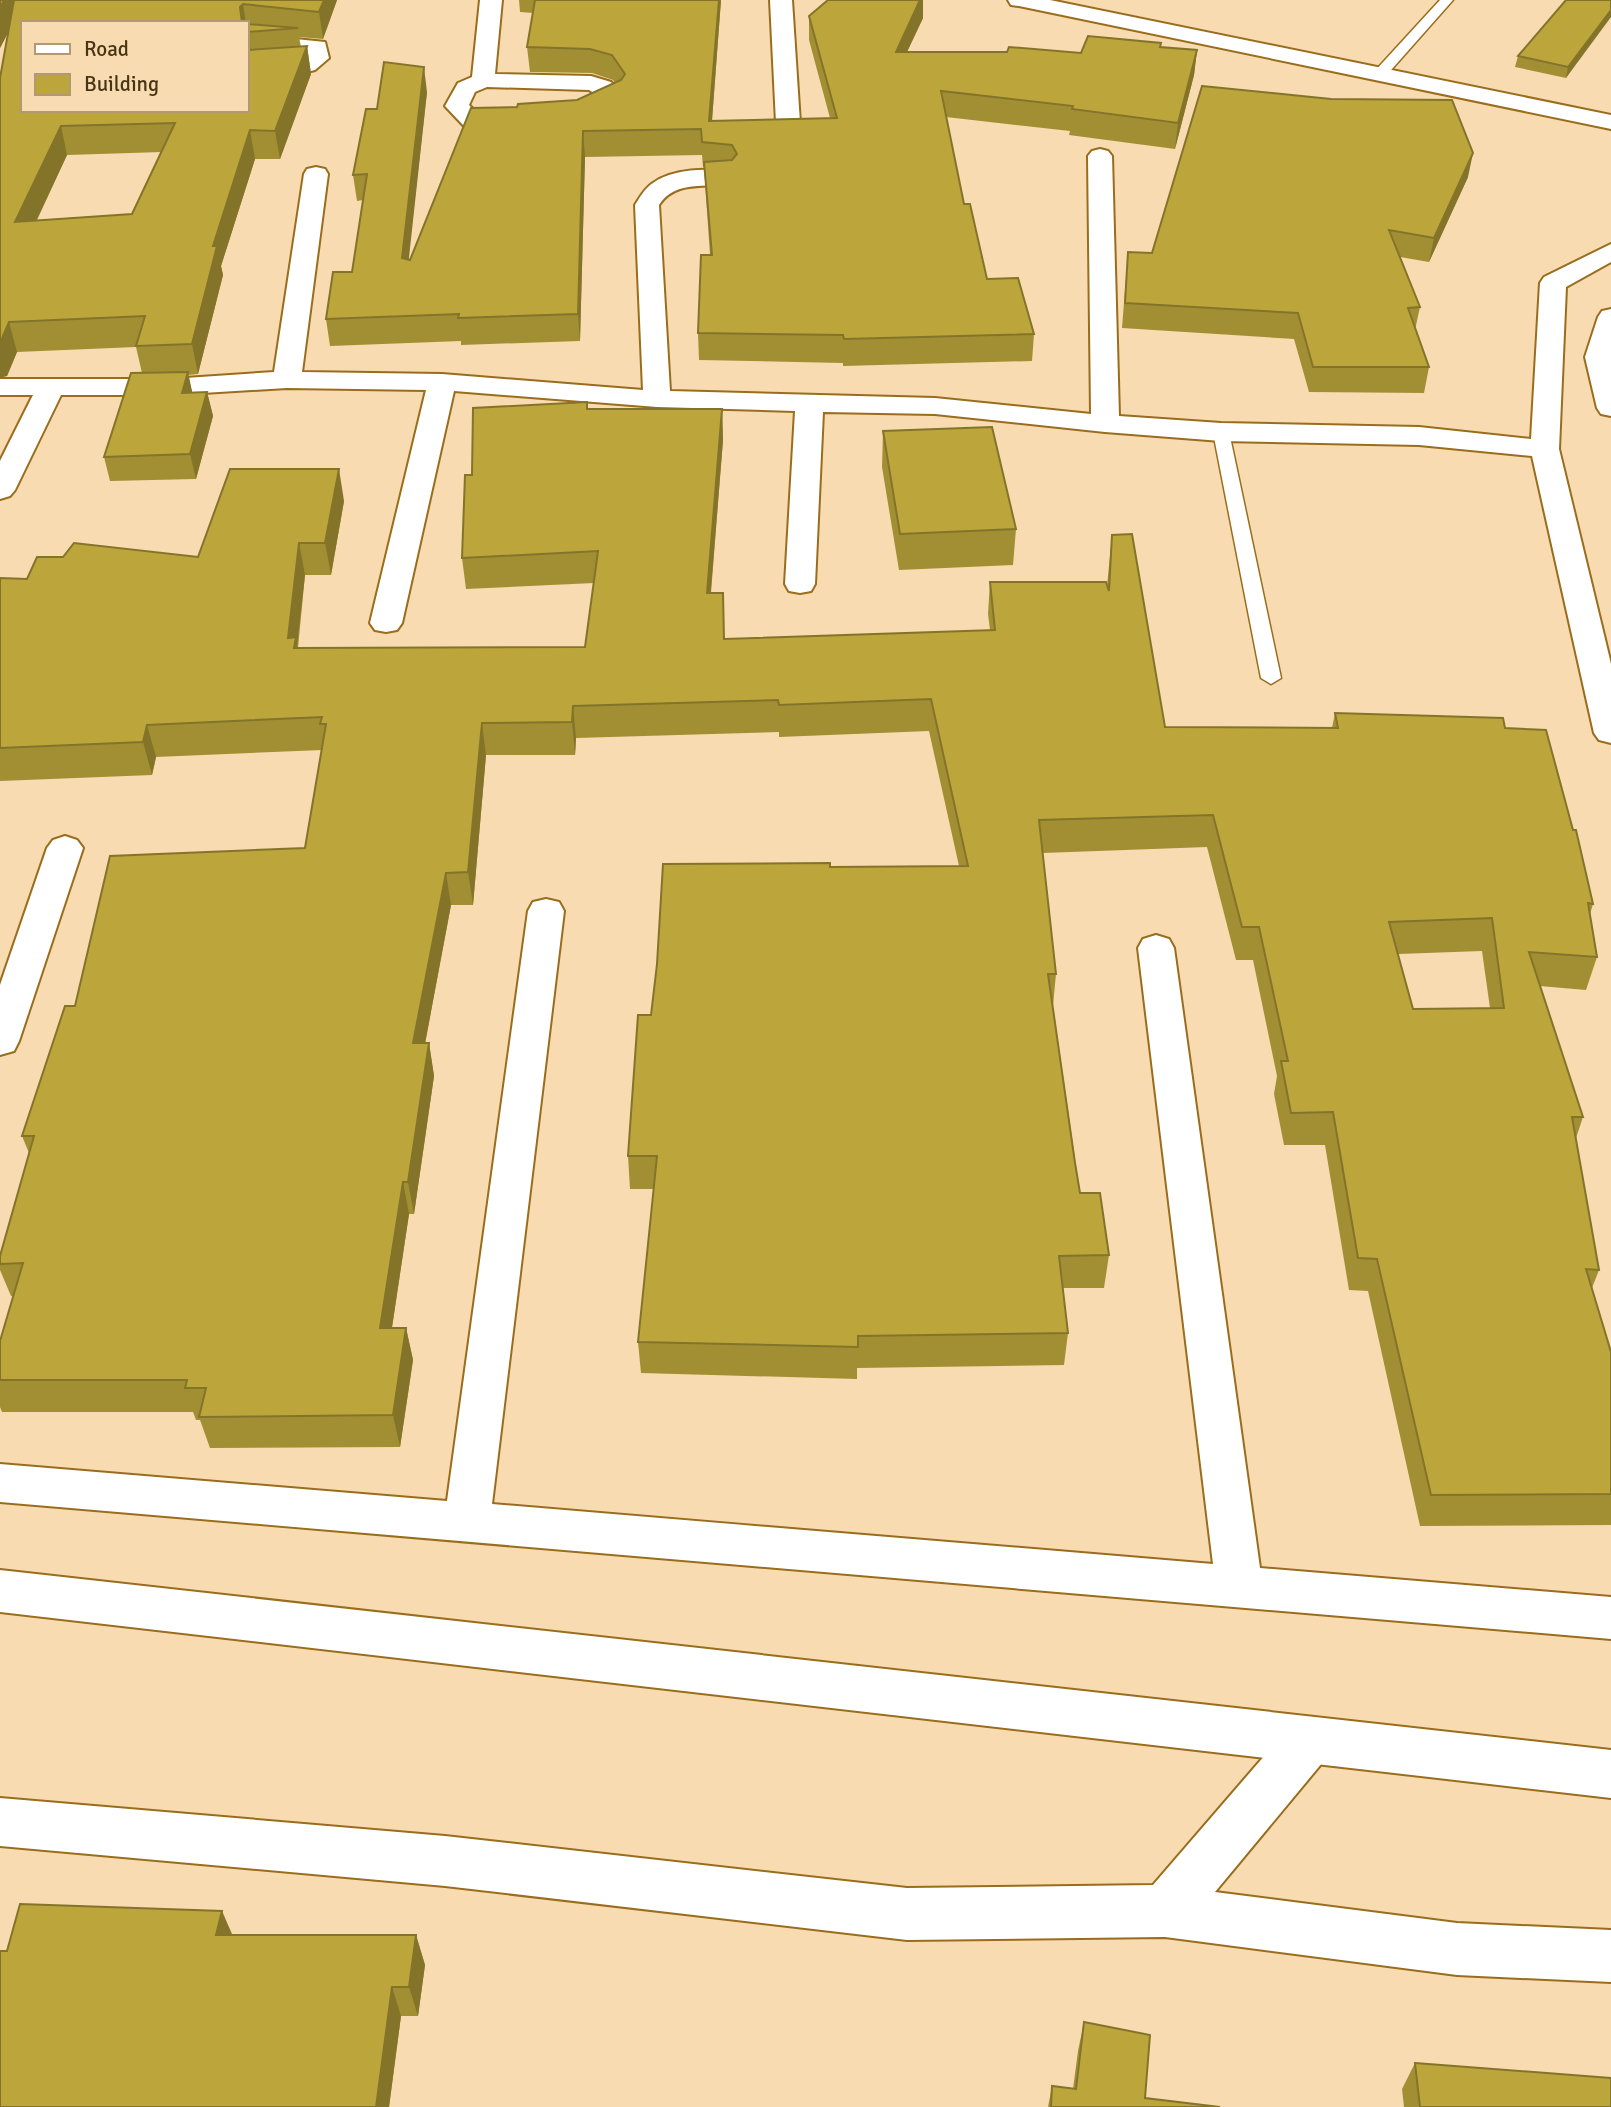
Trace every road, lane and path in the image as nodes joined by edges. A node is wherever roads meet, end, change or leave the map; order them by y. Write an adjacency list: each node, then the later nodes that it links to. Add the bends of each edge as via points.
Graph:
1 (491, 0): 8 (street)
2 (781, 0): 10 (street)
3 (1019, 0): 7 (street)
4 (1447, 0): 7 (lane)
5 (248, 41): 6 (street, via 317,47 318,58 307,65)
6 (248, 69)
7 (1379, 75): 9 (street)
8 (483, 80): 8 (street, via 466,88 457,106 471,120 579,116 613,98 591,83)
9 (1611, 122)
10 (788, 123)
11 (1100, 156): 23 (street)
12 (316, 174): 16 (street)
13 (723, 178): 20 (street, via 675,180 653,191 647,205)
14 (1611, 251): 25 (street, via 1553,283)
15 (1611, 317): 22 (street, via 1600,357)
16 (287, 380): 17 (street); 19 (street, via 170,387)
17 (442, 382): 20 (street); 28 (street)
18 (0, 387): 19 (street)
19 (51, 387): 26 (street)
20 (657, 399): 21 (street)
21 (809, 403): 23 (street, via 935,406); 27 (street)
22 (1611, 408)
23 (1105, 424): 24 (street)
24 (1221, 432): 25 (street, via 1419,436); 29 (lane)
25 (1545, 449): 30 (street)
26 (0, 490)
27 (800, 584)
28 (386, 623)
29 (1270, 678)
30 (1611, 733)
31 (65, 848): 34 (street)
32 (546, 911): 36 (street)
33 (1156, 947): 37 (street)
34 (0, 1041)
35 (0, 1483): 36 (street)
36 (467, 1522): 37 (street)
37 (1239, 1587): 39 (street)
38 (0, 1591): 40 (street)
39 (1611, 1618)
40 (1309, 1741): 41 (street); 43 (street)
41 (1611, 1774)
42 (0, 1822): 43 (street, via 445,1861 907,1914)
43 (1165, 1911): 44 (street, via 1457,1949)
44 (1611, 1956)

